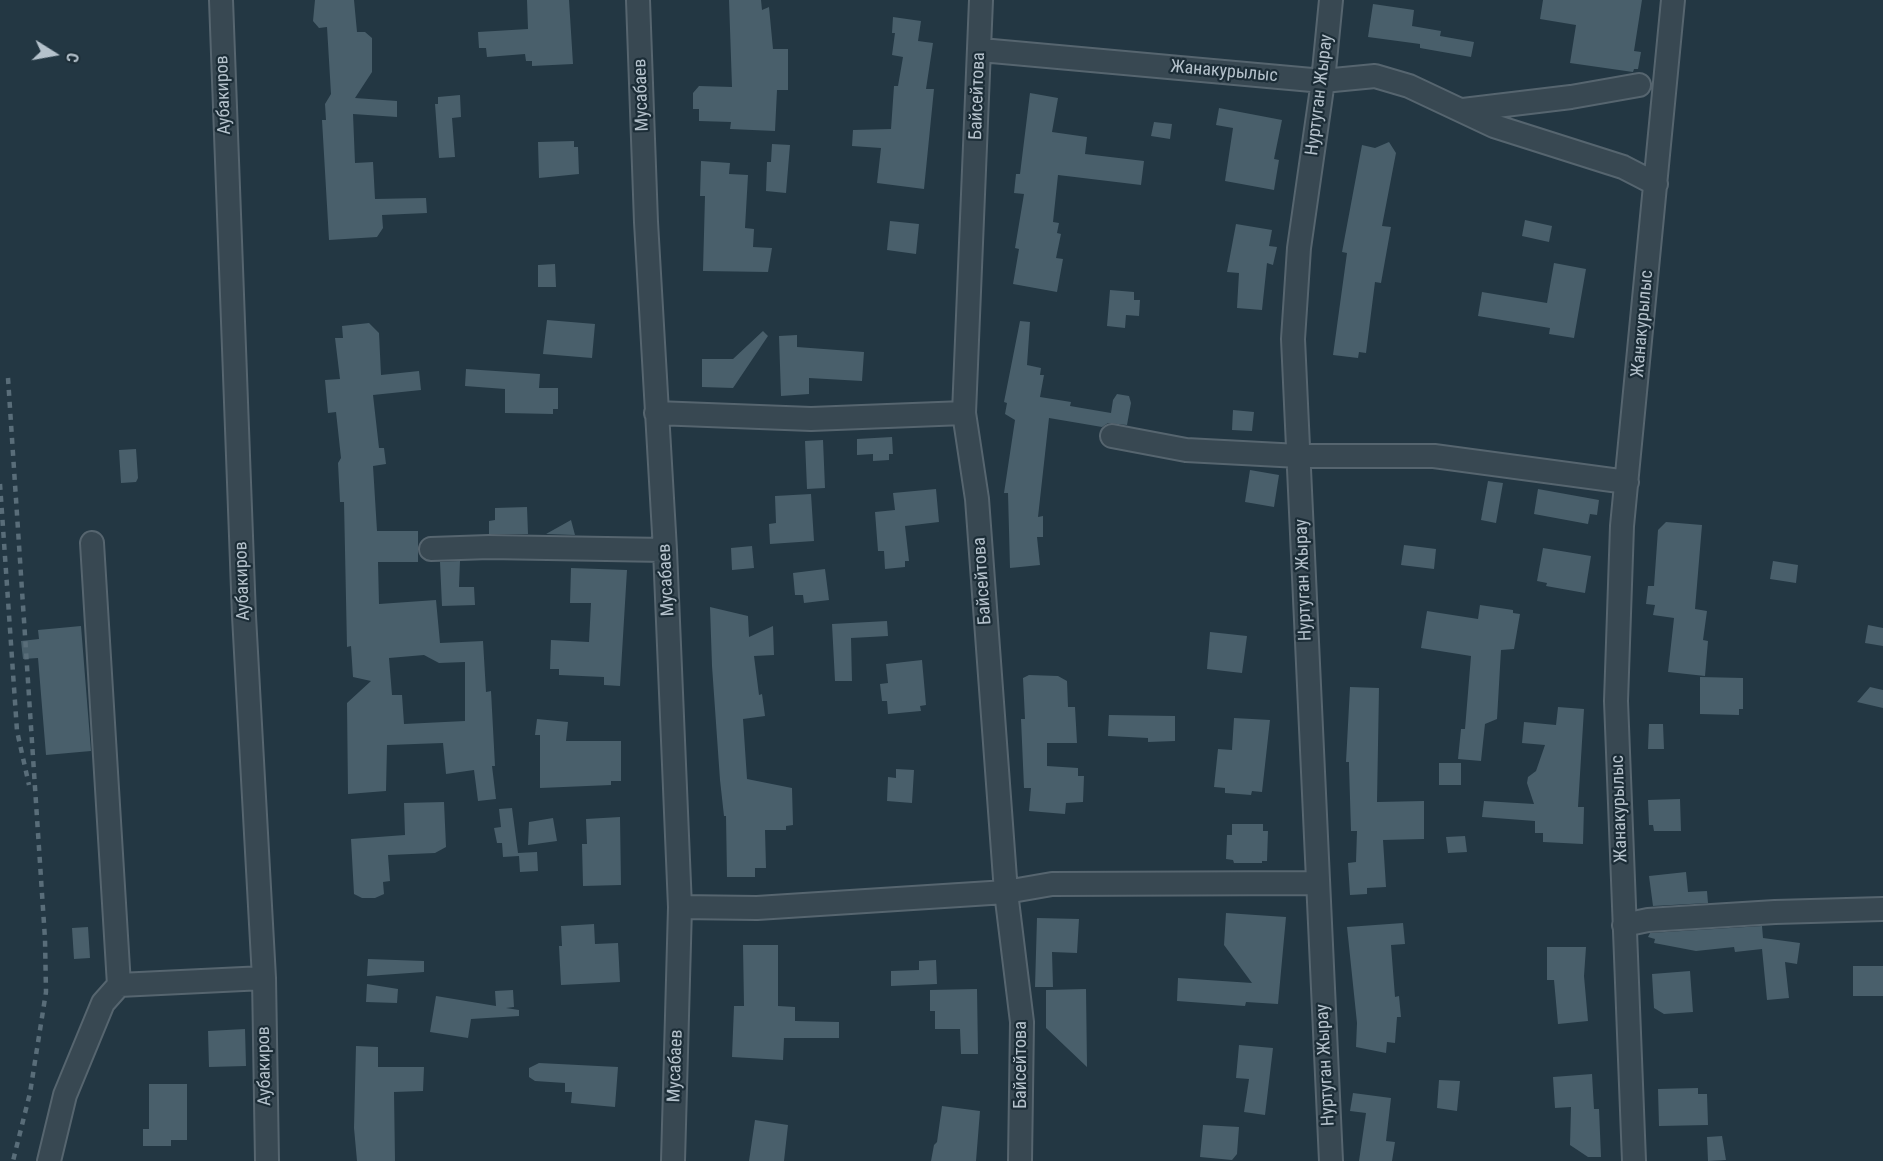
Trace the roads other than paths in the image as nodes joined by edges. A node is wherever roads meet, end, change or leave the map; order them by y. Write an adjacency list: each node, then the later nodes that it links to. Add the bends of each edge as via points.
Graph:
1 (221, 0): 24 (street, Аубакиров, via 244,616)
2 (638, 0): 12 (street, Мусабаев)
3 (981, 0): 6 (street, Байсейтова)
4 (1331, 0): 7 (street, Нуртуган Жырау)
5 (1673, 0): 10 (street)
6 (981, 50): 7 (street, Жанакурылыс); 11 (street, Байсейтова)
7 (1323, 81): 9 (street, Жанакурылыс, via 1375,76 1409,86); 14 (street, Нуртуган Жырау, via 1299,248 1293,339)
8 (1639, 85): 9 (street)
9 (1462, 110): 10 (street, Жанакурылыс, via 1494,126 1623,167)
10 (1656, 184): 15 (street, Жанакурылыс)
11 (964, 413): 12 (street, via 811,419); 20 (street, Байсейтова, via 977,500)
12 (656, 414): 18 (street, Мусабаев)
13 (1112, 436): 14 (street, via 1186,450)
14 (1299, 456): 15 (street, via 1434,456); 19 (street, Нуртуган Жырау)
15 (1627, 482): 23 (street, Жанакурылыс, via 1616,701)
16 (92, 543): 25 (street)
17 (431, 549): 18 (street)
18 (665, 550): 21 (street, Мусабаев)
19 (1317, 883): 20 (street, via 1052,884); 30 (street, Нуртуган Жырау)
20 (1006, 892): 21 (street, via 757,908); 29 (street, Байсейтова, via 1022,1022)
21 (681, 907): 28 (street, Мусабаев)
22 (1883, 909): 23 (street, via 1775,912)
23 (1624, 925): 31 (street, Жанакурылыс)
24 (264, 978): 25 (street); 27 (street, Аубакиров)
25 (119, 985): 26 (street, via 103,1003 65,1095)
26 (49, 1161)
27 (267, 1161)
28 (673, 1161)
29 (1020, 1161)
30 (1331, 1161)
31 (1634, 1161)

